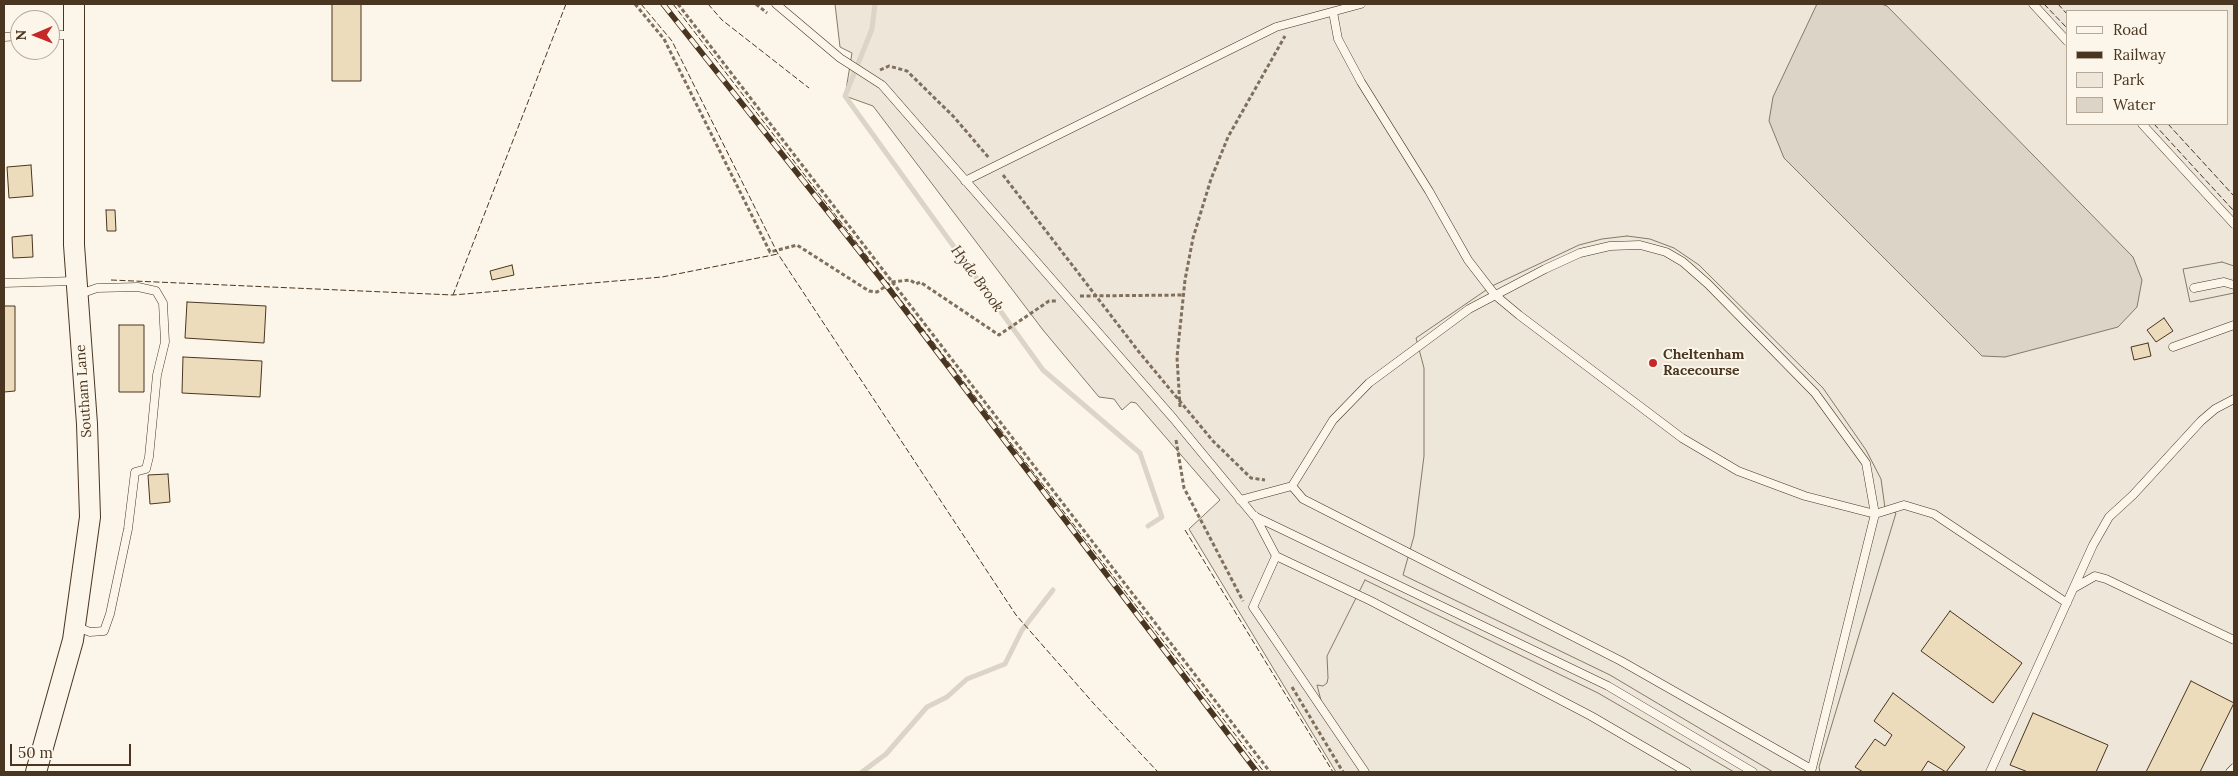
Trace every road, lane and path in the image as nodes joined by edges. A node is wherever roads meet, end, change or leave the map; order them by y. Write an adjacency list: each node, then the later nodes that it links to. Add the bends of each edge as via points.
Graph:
1 (74, 4): 10 (street, Southam Lane)
2 (636, 4): 17 (path, via 664,39 770,252 797,245 869,292 877,292)
3 (678, 4): 17 (path)
4 (776, 4): 12 (lane)
5 (1361, 4): 7 (lane)
6 (2033, 4): 11 (lane)
7 (1333, 12): 8 (lane); 22 (lane, via 1338,39 1361,82 1468,260)
8 (1291, 24): 14 (lane, via 1276,27); 24 (path, via 1228,137 1193,238)
9 (60, 35): 10 (lane)
10 (74, 35): 20 (street, Southam Lane)
11 (2066, 40)
12 (868, 76): 14 (path, via 889,66 907,71 954,116); 15 (lane, via 882,84)
13 (2143, 125): 16 (lane)
14 (996, 166): 15 (lane); 23 (path)
15 (965, 180): 25 (lane)
16 (2234, 224)
17 (892, 282): 25 (path, via 920,282 998,335 1049,301); 43 (path)
18 (4, 283): 20 (lane)
19 (2234, 285): 21 (lane, via 2224,282)
20 (77, 287): 38 (street, Southam Lane, via 90,517); 38 (lane, via 138,287 156,291 163,303 165,342 157,375 149,457 146,469 135,472 128,529 110,614 104,631 90,632)
21 (2194, 288)
22 (1495, 294): 31 (lane, via 1469,309 1369,382 1333,420); 33 (lane, via 1682,438 1738,471 1805,496); 33 (lane, via 1580,253 1610,246 1640,245 1666,252 1683,262 1815,393 1866,463)
23 (1096, 296): 24 (path); 25 (path, via 1078,296); 29 (path)
24 (1184, 296): 29 (path, via 1177,357)
25 (1072, 301): 30 (lane)
26 (2234, 325): 27 (lane)
27 (2172, 347)
28 (2234, 399): 36 (lane, via 2201,421 2109,517)
29 (1179, 400): 30 (path, via 1180,411); 31 (path, via 1213,441 1251,478)
30 (1173, 418): 32 (lane)
31 (1292, 486): 32 (lane); 41 (lane, via 1303,499 1621,661)
32 (1240, 500): 34 (lane)
33 (1875, 514): 37 (lane, via 1904,505 1934,514); 41 (lane)
34 (1254, 516): 35 (lane); 46 (lane, via 1608,686)
35 (1276, 556): 44 (lane, via 1253,607); 45 (lane, via 1371,601 1591,716)
36 (2074, 588): 37 (lane); 39 (lane, via 2095,576 2106,578)
37 (2067, 603): 47 (lane)
38 (75, 627): 42 (street, Southam Lane)
39 (2234, 640)
40 (2234, 768): 48 (lane)
41 (1811, 771)
42 (36, 772)
43 (1270, 772)
44 (1365, 772)
45 (1687, 772)
46 (1753, 772)
47 (1990, 772)
48 (2230, 772)

